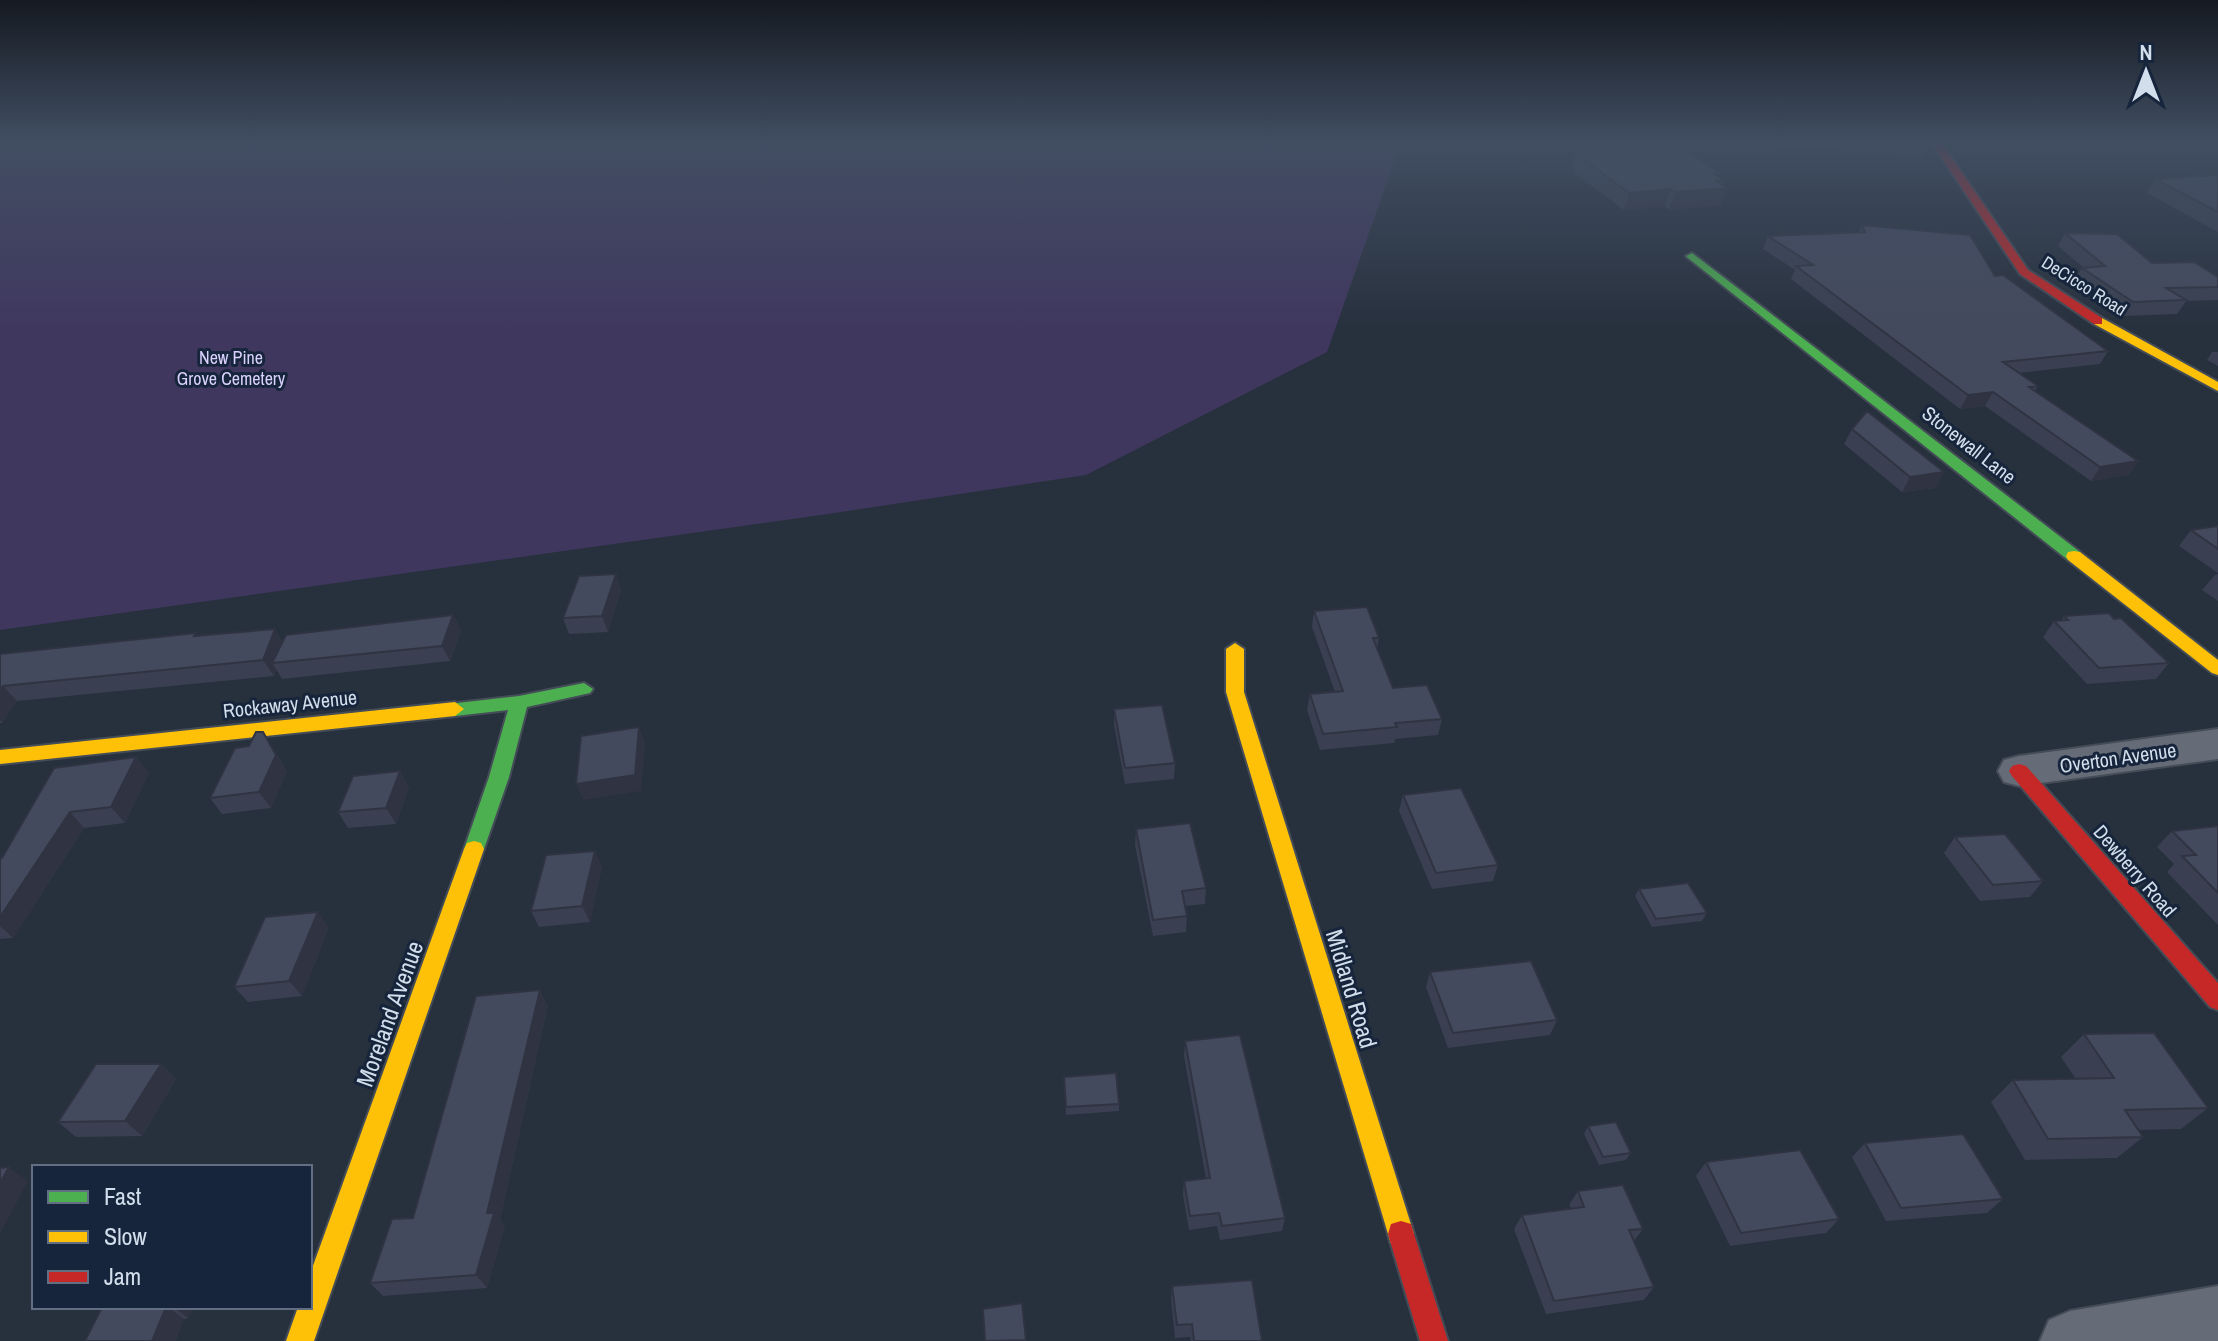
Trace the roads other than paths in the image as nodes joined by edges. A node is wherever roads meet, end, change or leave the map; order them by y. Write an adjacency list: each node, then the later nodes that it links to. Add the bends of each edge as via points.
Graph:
1 (1978, 205): 3 (street, DeCicco Road, via 2024,272 2074,308)
2 (1692, 256): 5 (street, Stonewall Lane)
3 (2218, 387)
4 (1235, 649): 16 (street, Midland Road, via 1235,692)
5 (2218, 669)
6 (584, 689): 7 (street, Rockaway Avenue)
7 (519, 702): 9 (street, Rockaway Avenue); 12 (street, Moreland Avenue, via 499,777)
8 (2218, 744): 10 (street, Overton Avenue)
9 (0, 757)
10 (2019, 771): 11 (street, Dewberry Road)
11 (2218, 1000)
12 (312, 1307)
13 (311, 1309): 15 (street, Moreland Avenue)
14 (2218, 1316): 17 (street)
15 (300, 1341)
16 (1434, 1341)
17 (2070, 1341)

